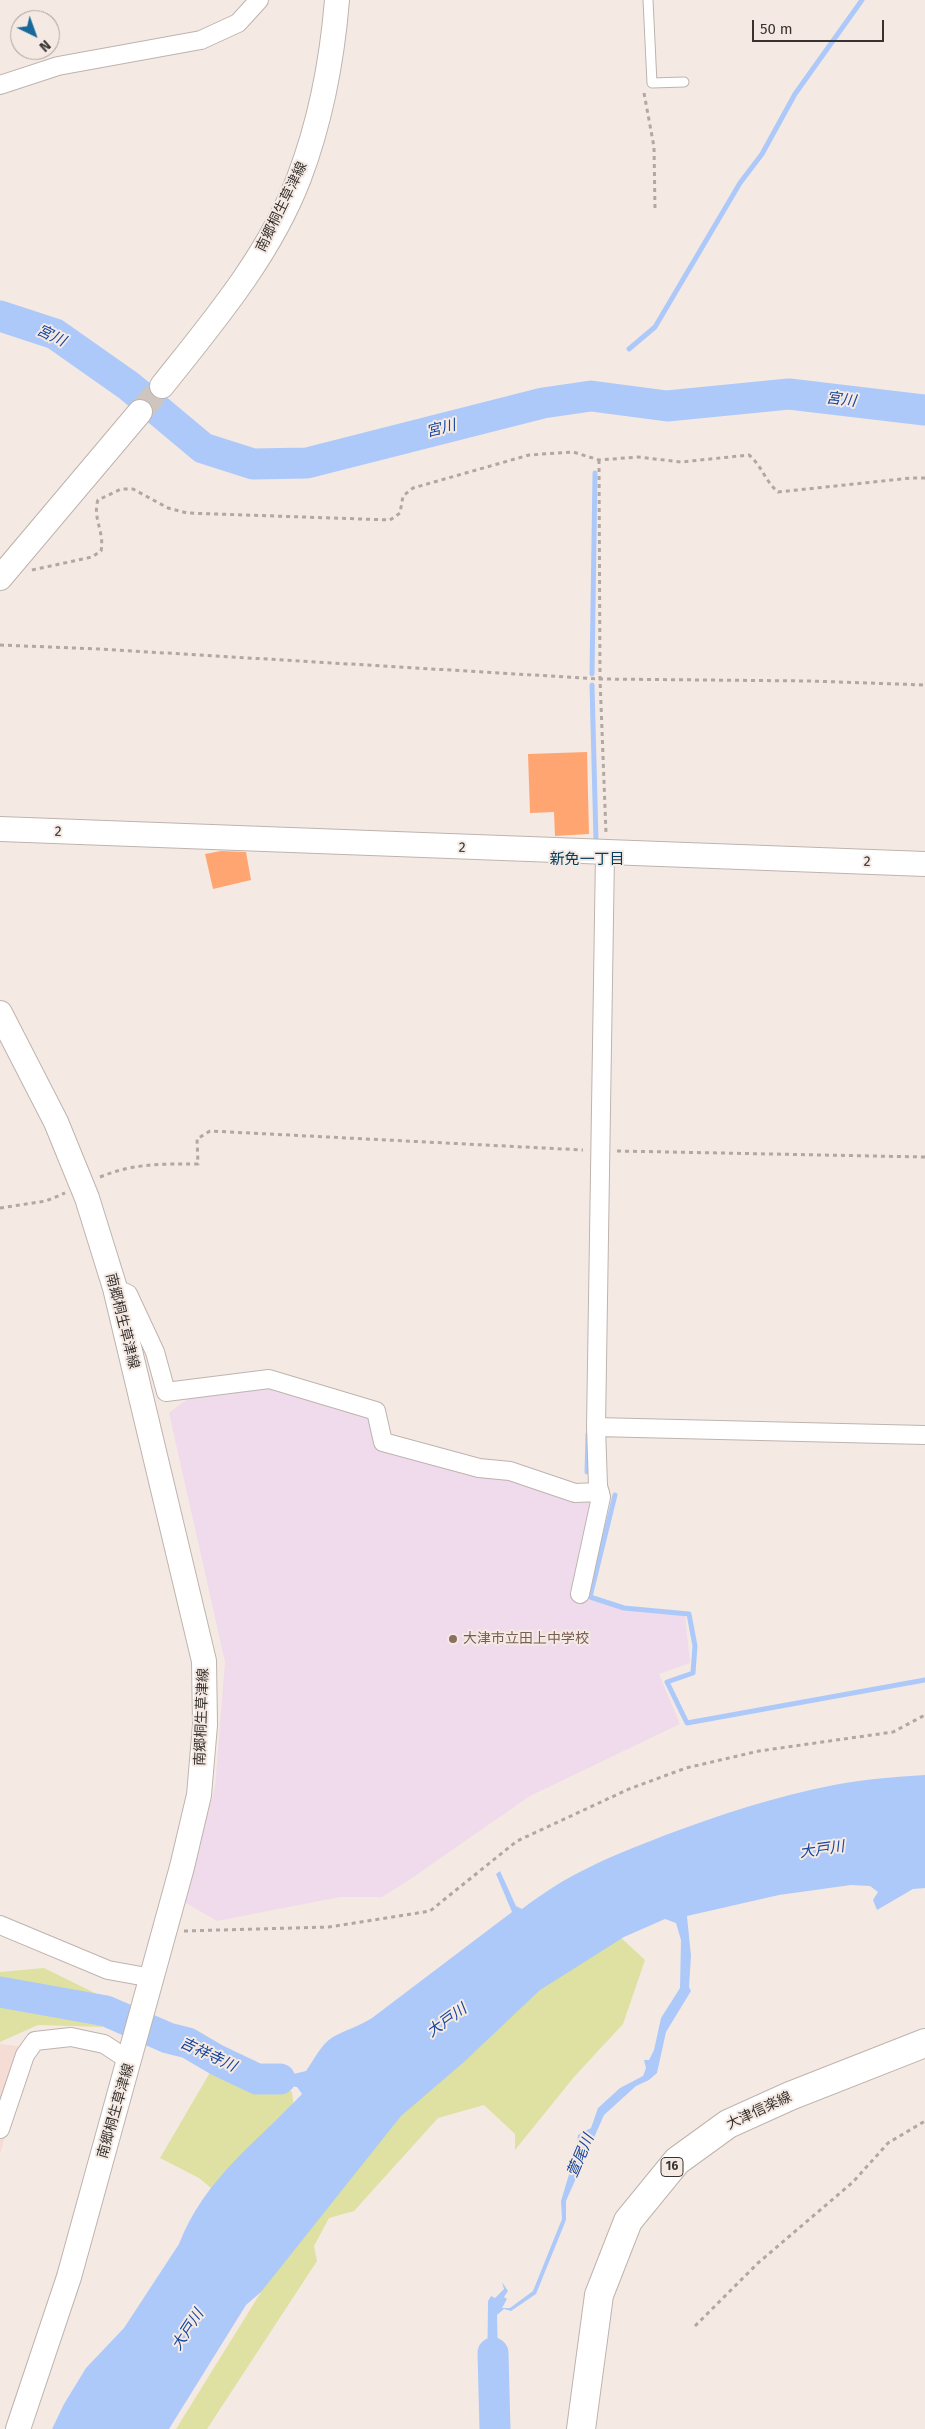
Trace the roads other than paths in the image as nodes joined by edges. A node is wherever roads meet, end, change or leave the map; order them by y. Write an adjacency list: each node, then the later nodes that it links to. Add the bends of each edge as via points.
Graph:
1 (259, 0): 5 (street, via 238,22 202,40 58,66)
2 (337, 0): 6 (main road, 南郷桐生草津線, via 331,62 310,147 298,180 242,282)
3 (648, 0): 4 (lane, via 652,83)
4 (684, 82)
5 (0, 85)
6 (162, 386)
7 (140, 412): 8 (main road)
8 (6, 570)
9 (0, 829): 10 (main road, 2)
10 (605, 854): 11 (main road, 2); 14 (street)
11 (925, 864)
12 (0, 1013): 13 (main road, 南郷桐生草津線, via 56,1122 82,1185)
13 (115, 1288): 16 (street, via 128,1294 155,1352 166,1392 269,1378 376,1411 383,1442 479,1468 510,1471 575,1493); 19 (main road, 南郷桐生草津線, via 204,1662 205,1725 199,1795)
14 (596, 1427): 15 (street); 16 (street)
15 (925, 1435)
16 (600, 1492): 17 (street)
17 (580, 1594)
18 (0, 1925): 19 (street, via 108,1970)
19 (152, 1978): 21 (main road, 南郷桐生草津線)
20 (925, 2044): 24 (main road, 大津信楽線 / 16, via 790,2096 728,2124 677,2161 628,2221 599,2295)
21 (131, 2057): 22 (street, via 104,2044 71,2038 35,2041 25,2055); 23 (main road, 南郷桐生草津線, via 69,2277)
22 (0, 2129)
23 (18, 2429)
24 (581, 2429)

